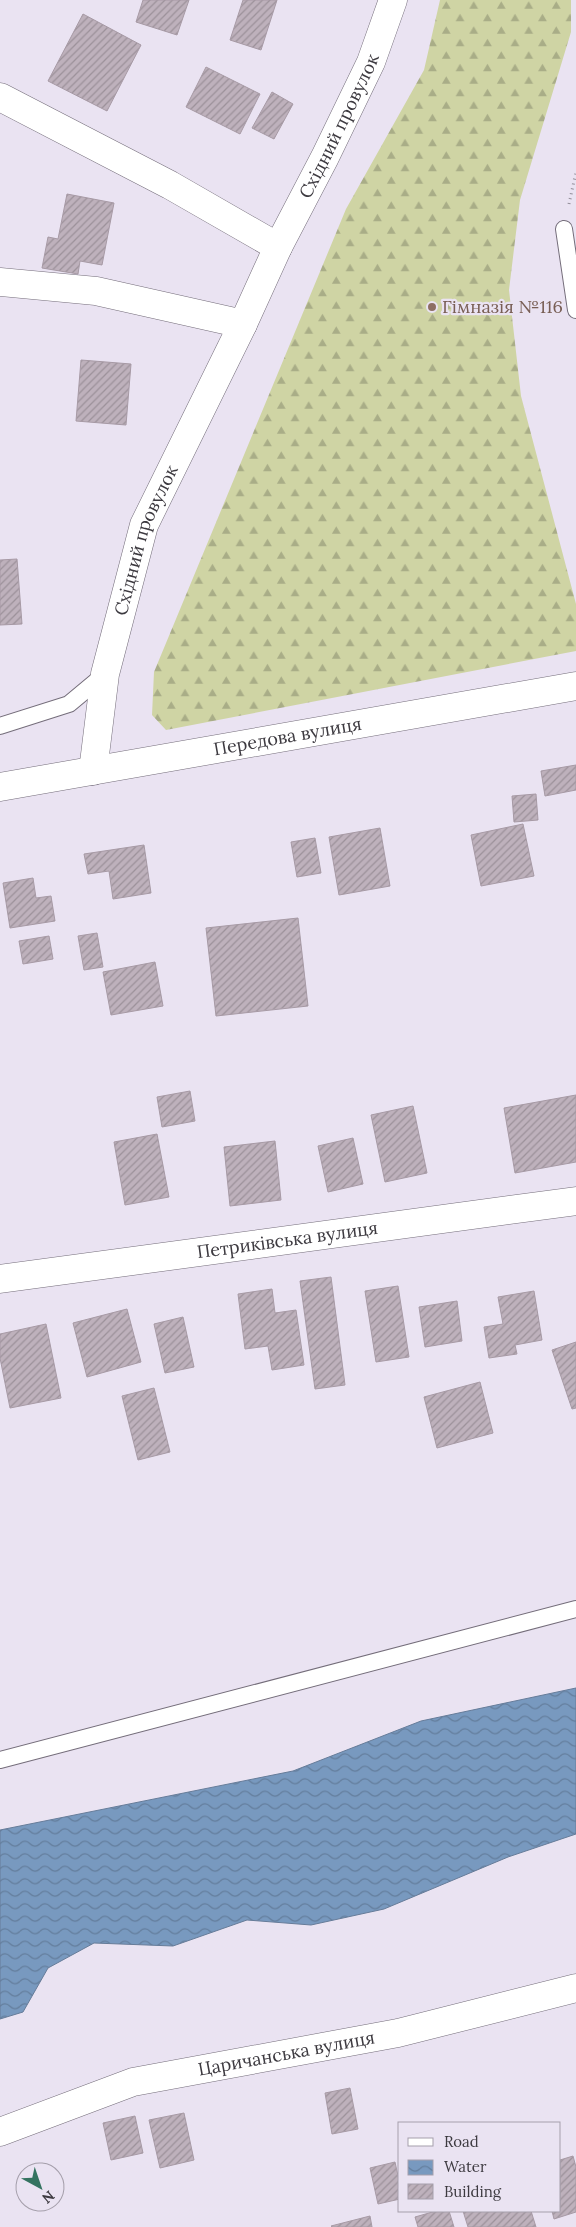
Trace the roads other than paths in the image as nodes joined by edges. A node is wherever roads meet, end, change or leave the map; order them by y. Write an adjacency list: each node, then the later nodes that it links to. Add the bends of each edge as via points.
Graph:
1 (393, 0): 4 (street, Східний провулок, via 371,62)
2 (0, 97): 4 (street, via 170,185)
3 (564, 229): 6 (lane)
4 (278, 247): 7 (street, Східний провулок)
5 (0, 282): 7 (street, via 96,292)
6 (576, 310)
7 (243, 324): 8 (street, Східний провулок, via 144,525)
8 (105, 674): 10 (lane, via 69,704); 11 (street, Східний провулок)
9 (576, 686): 11 (street, Передова вулиця)
10 (0, 726)
11 (93, 771): 12 (street, Передова вулиця)
12 (0, 787)
13 (576, 1201): 14 (street, Петриківська вулиця)
14 (0, 1279)
15 (576, 1609): 16 (lane)
16 (0, 1760)
17 (576, 1988): 18 (street, Царичанська вулиця, via 398,2033 133,2082)
18 (0, 2132)

